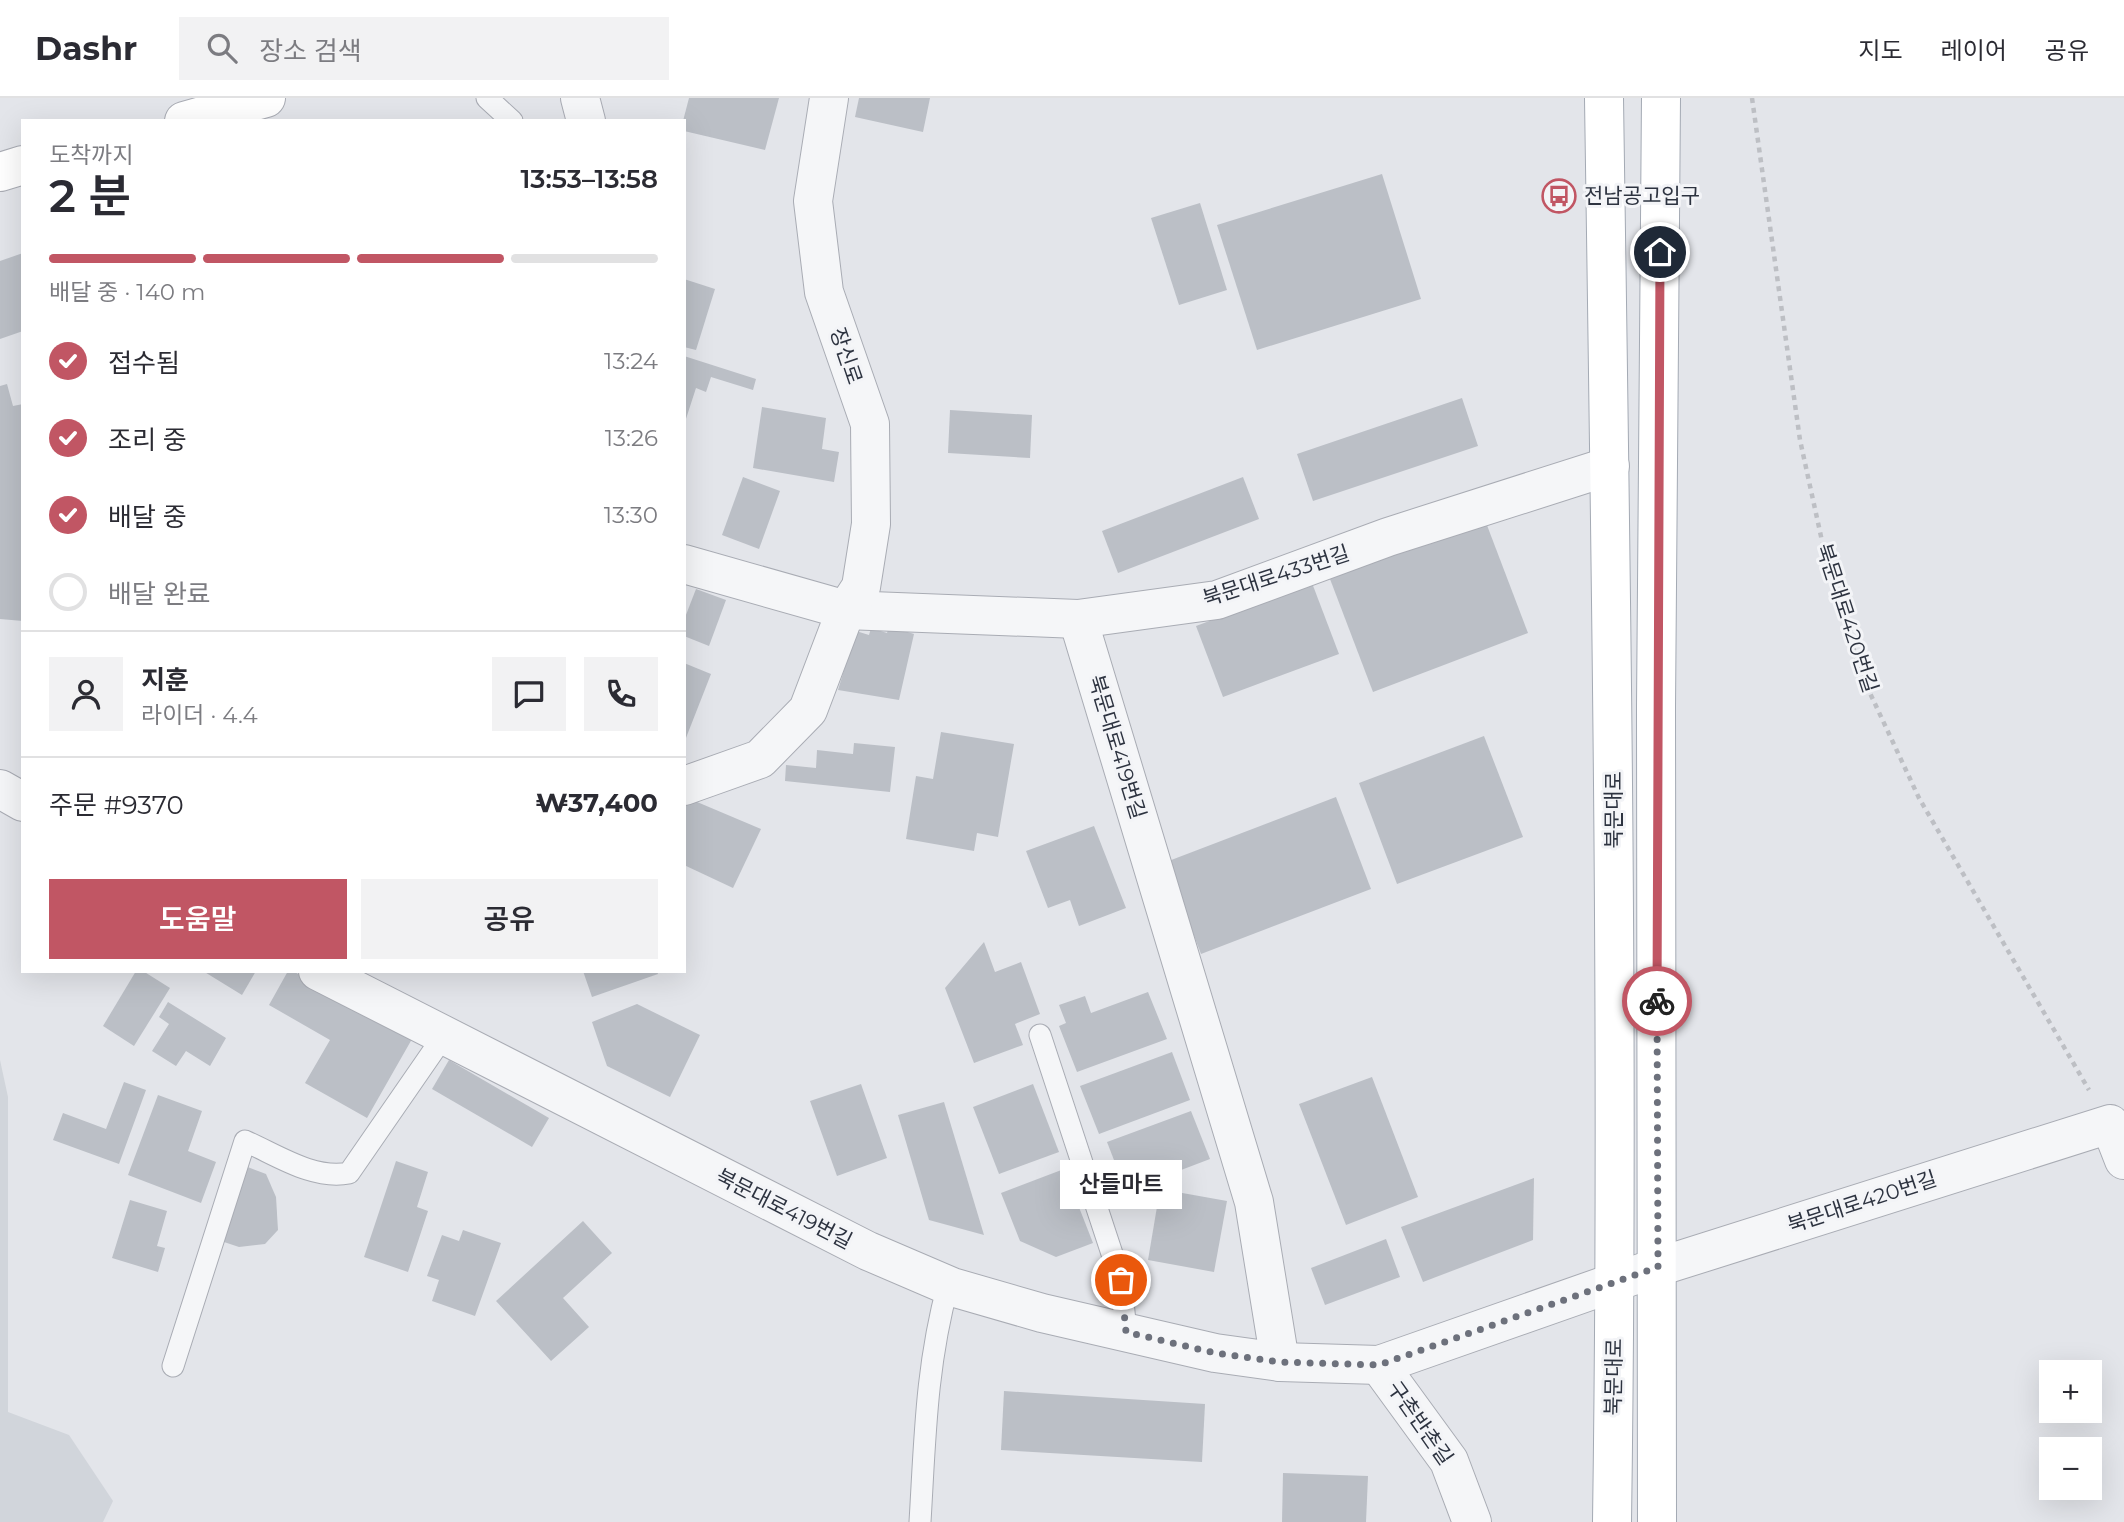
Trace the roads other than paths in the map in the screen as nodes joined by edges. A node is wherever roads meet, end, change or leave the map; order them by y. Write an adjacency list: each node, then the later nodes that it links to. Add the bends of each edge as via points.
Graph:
1 (266, 98): 7 (main road)
2 (487, 98): 8 (lane)
3 (580, 98): 9 (street)
4 (829, 98): 14 (street, 장신로, via 813,201 824,292 870,424 871,524 861,587)
5 (1604, 98): 12 (main road, 북문대로)
6 (1661, 98): 23 (main road, 북문대로)
7 (191, 119)
8 (510, 119)
9 (585, 119)
10 (21, 166): 11 (main road)
11 (0, 172)
12 (1610, 466): 15 (street, 북문대로433번길, via 1388,537 1217,600); 24 (main road, 북문대로)
13 (686, 565): 14 (street, 북문대로433번길)
14 (846, 610): 15 (street, 북문대로433번길); 16 (street, via 808,710 760,759)
15 (1078, 619): 27 (street, 북문대로419번길, via 1254,1202)
16 (686, 785)
17 (0, 789): 18 (street)
18 (21, 801)
19 (338, 976): 21 (street, 북문대로419번길)
20 (1040, 1035): 26 (lane, via 1121,1280)
21 (443, 1037): 25 (street, 북문대로419번길, via 868,1251); 29 (lane, via 349,1173 332,1177 317,1173 245,1141)
22 (2124, 1160): 23 (street, 북문대로420번길, via 2109,1124)
23 (1658, 1267): 24 (street, 북문대로420번길); 33 (main road, 북문대로)
24 (1615, 1284): 28 (street, 북문대로419번길); 32 (main road, 북문대로)
25 (948, 1285): 26 (street, 북문대로419번길); 30 (lane, via 930,1369)
26 (1126, 1332): 27 (street, 북문대로419번길, via 1215,1353)
27 (1280, 1362): 28 (street, 북문대로419번길)
28 (1379, 1365): 31 (street, 구촌반촌길, via 1449,1461)
29 (173, 1367)
30 (919, 1522)
31 (1472, 1522)
32 (1612, 1522)
33 (1657, 1522)

